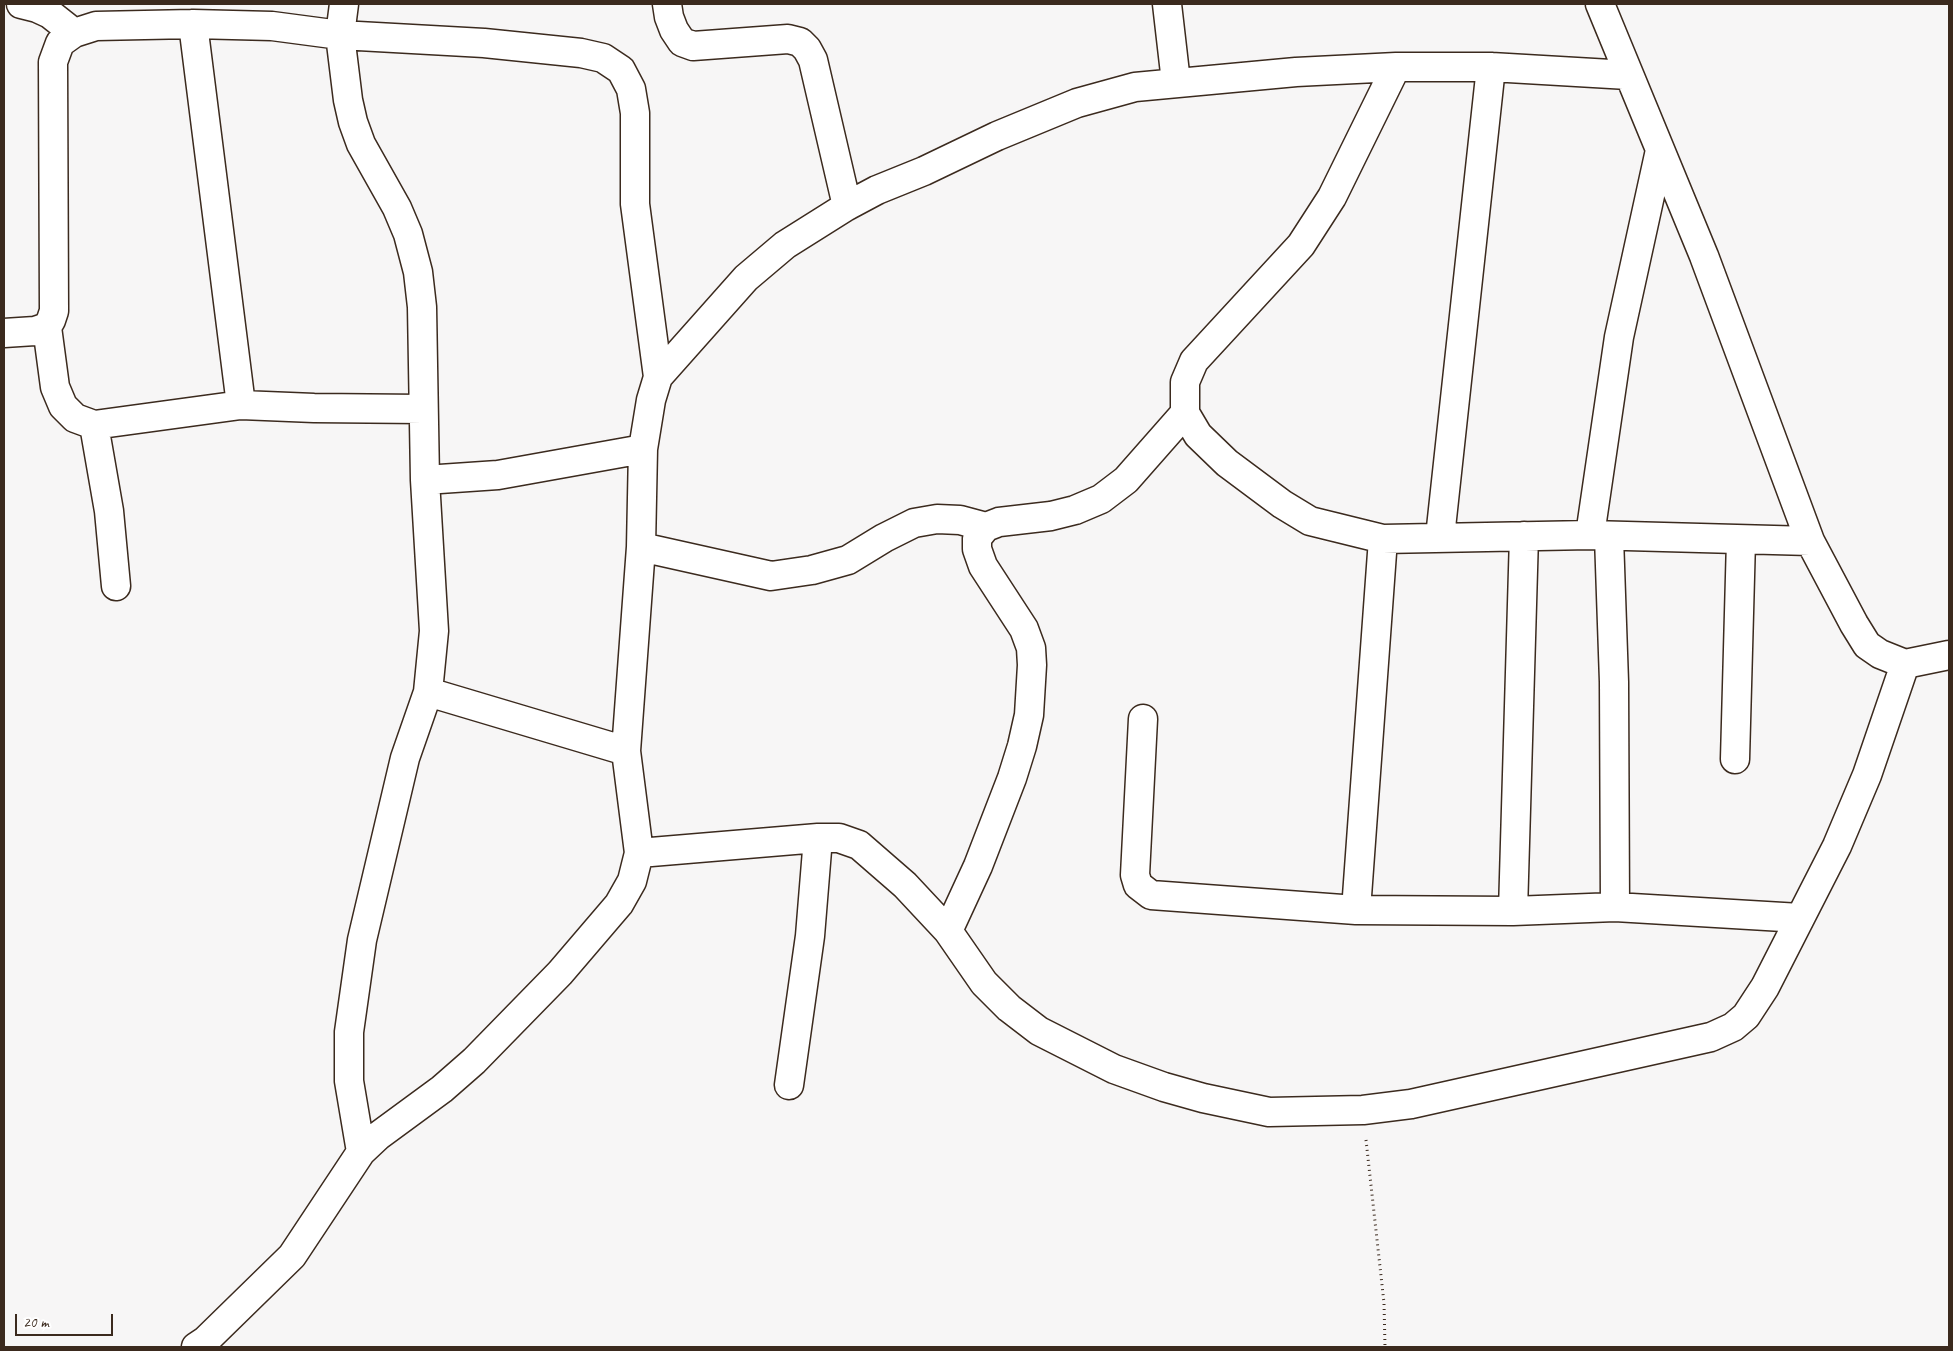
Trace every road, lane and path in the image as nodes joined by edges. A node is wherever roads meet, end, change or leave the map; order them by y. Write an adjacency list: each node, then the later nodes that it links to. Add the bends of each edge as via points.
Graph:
1 (22, 4): 7 (street, via 50,14)
2 (344, 4): 8 (street)
3 (667, 4): 14 (street, via 674,30 682,42 693,46 788,40 800,42 808,49 814,60)
4 (1167, 4): 12 (street)
5 (1600, 4): 11 (street)
6 (193, 24): 7 (street, via 96,26); 8 (street, via 272,26); 18 (street)
7 (74, 33): 15 (street, via 60,43 54,62 54,310)
8 (340, 35): 17 (street, via 484,43 580,53 603,58 621,70 631,90 635,113 635,204); 19 (street, via 353,122 361,144 398,208 418,272 422,307)
9 (1396, 67): 10 (street); 12 (street); 20 (street, via 1332,197 1301,245 1194,361 1185,382)
10 (1491, 67): 11 (street); 27 (street)
11 (1628, 75): 13 (street)
12 (1176, 82): 14 (street, via 1135,88 1077,103 997,136)
13 (1660, 150): 26 (street, via 1619,337); 30 (street, via 1704,256)
14 (847, 206): 17 (street, via 785,245 746,278)
15 (47, 327): 16 (street); 21 (street, via 56,387 63,406 75,418)
16 (4, 333)
17 (658, 377): 22 (street)
18 (241, 405): 19 (street); 21 (street)
19 (423, 409): 23 (street)
20 (1186, 412): 24 (street, via 1126,480 1101,499 1059,514 999,522); 28 (street, via 1198,434 1228,464 1282,504 1310,521)
21 (94, 425): 32 (street, via 109,511)
22 (643, 449): 23 (street, via 498,475); 31 (street)
23 (426, 480): 35 (street, via 434,631)
24 (986, 527): 31 (street, via 952,519 914,523 848,560 771,576); 45 (street, via 977,538 983,566 1024,629 1031,648 1029,715 1012,778 978,866)
25 (1524, 536): 26 (street); 27 (street); 43 (street)
26 (1600, 536): 29 (street); 41 (street, via 1614,682)
27 (1440, 537): 28 (street)
28 (1383, 540): 42 (street)
29 (1741, 540): 30 (street); 38 (street)
30 (1810, 541): 34 (street, via 1867,645)
31 (641, 547): 37 (street)
32 (116, 586)
33 (1949, 655): 34 (street)
34 (1905, 664): 44 (street, via 1867,776 1837,846)
35 (428, 692): 37 (street); 48 (street, via 405,758 362,940 350,1032 349,1081)
36 (1143, 719): 42 (street, via 1135,875 1143,890 1151,895)
37 (626, 751): 40 (street)
38 (1735, 759)
39 (818, 838): 40 (street); 45 (street, via 839,838 859,845 905,885); 46 (street, via 810,936)
40 (639, 853): 48 (street, via 632,881 619,904 560,973 474,1061)
41 (1615, 907): 43 (street); 44 (street)
42 (1356, 910): 43 (street)
43 (1513, 911)
44 (1800, 918): 47 (street, via 1765,987 1746,1016 1733,1027 1711,1037 1411,1104)
45 (948, 931): 47 (street, via 984,983 1009,1008 1039,1031 1114,1069 1203,1098 1269,1112)
46 (789, 1085)
47 (1363, 1110): 50 (path, via 1384,1303)
48 (360, 1152): 49 (street, via 292,1256)
49 (196, 1347)
50 (1385, 1347)

